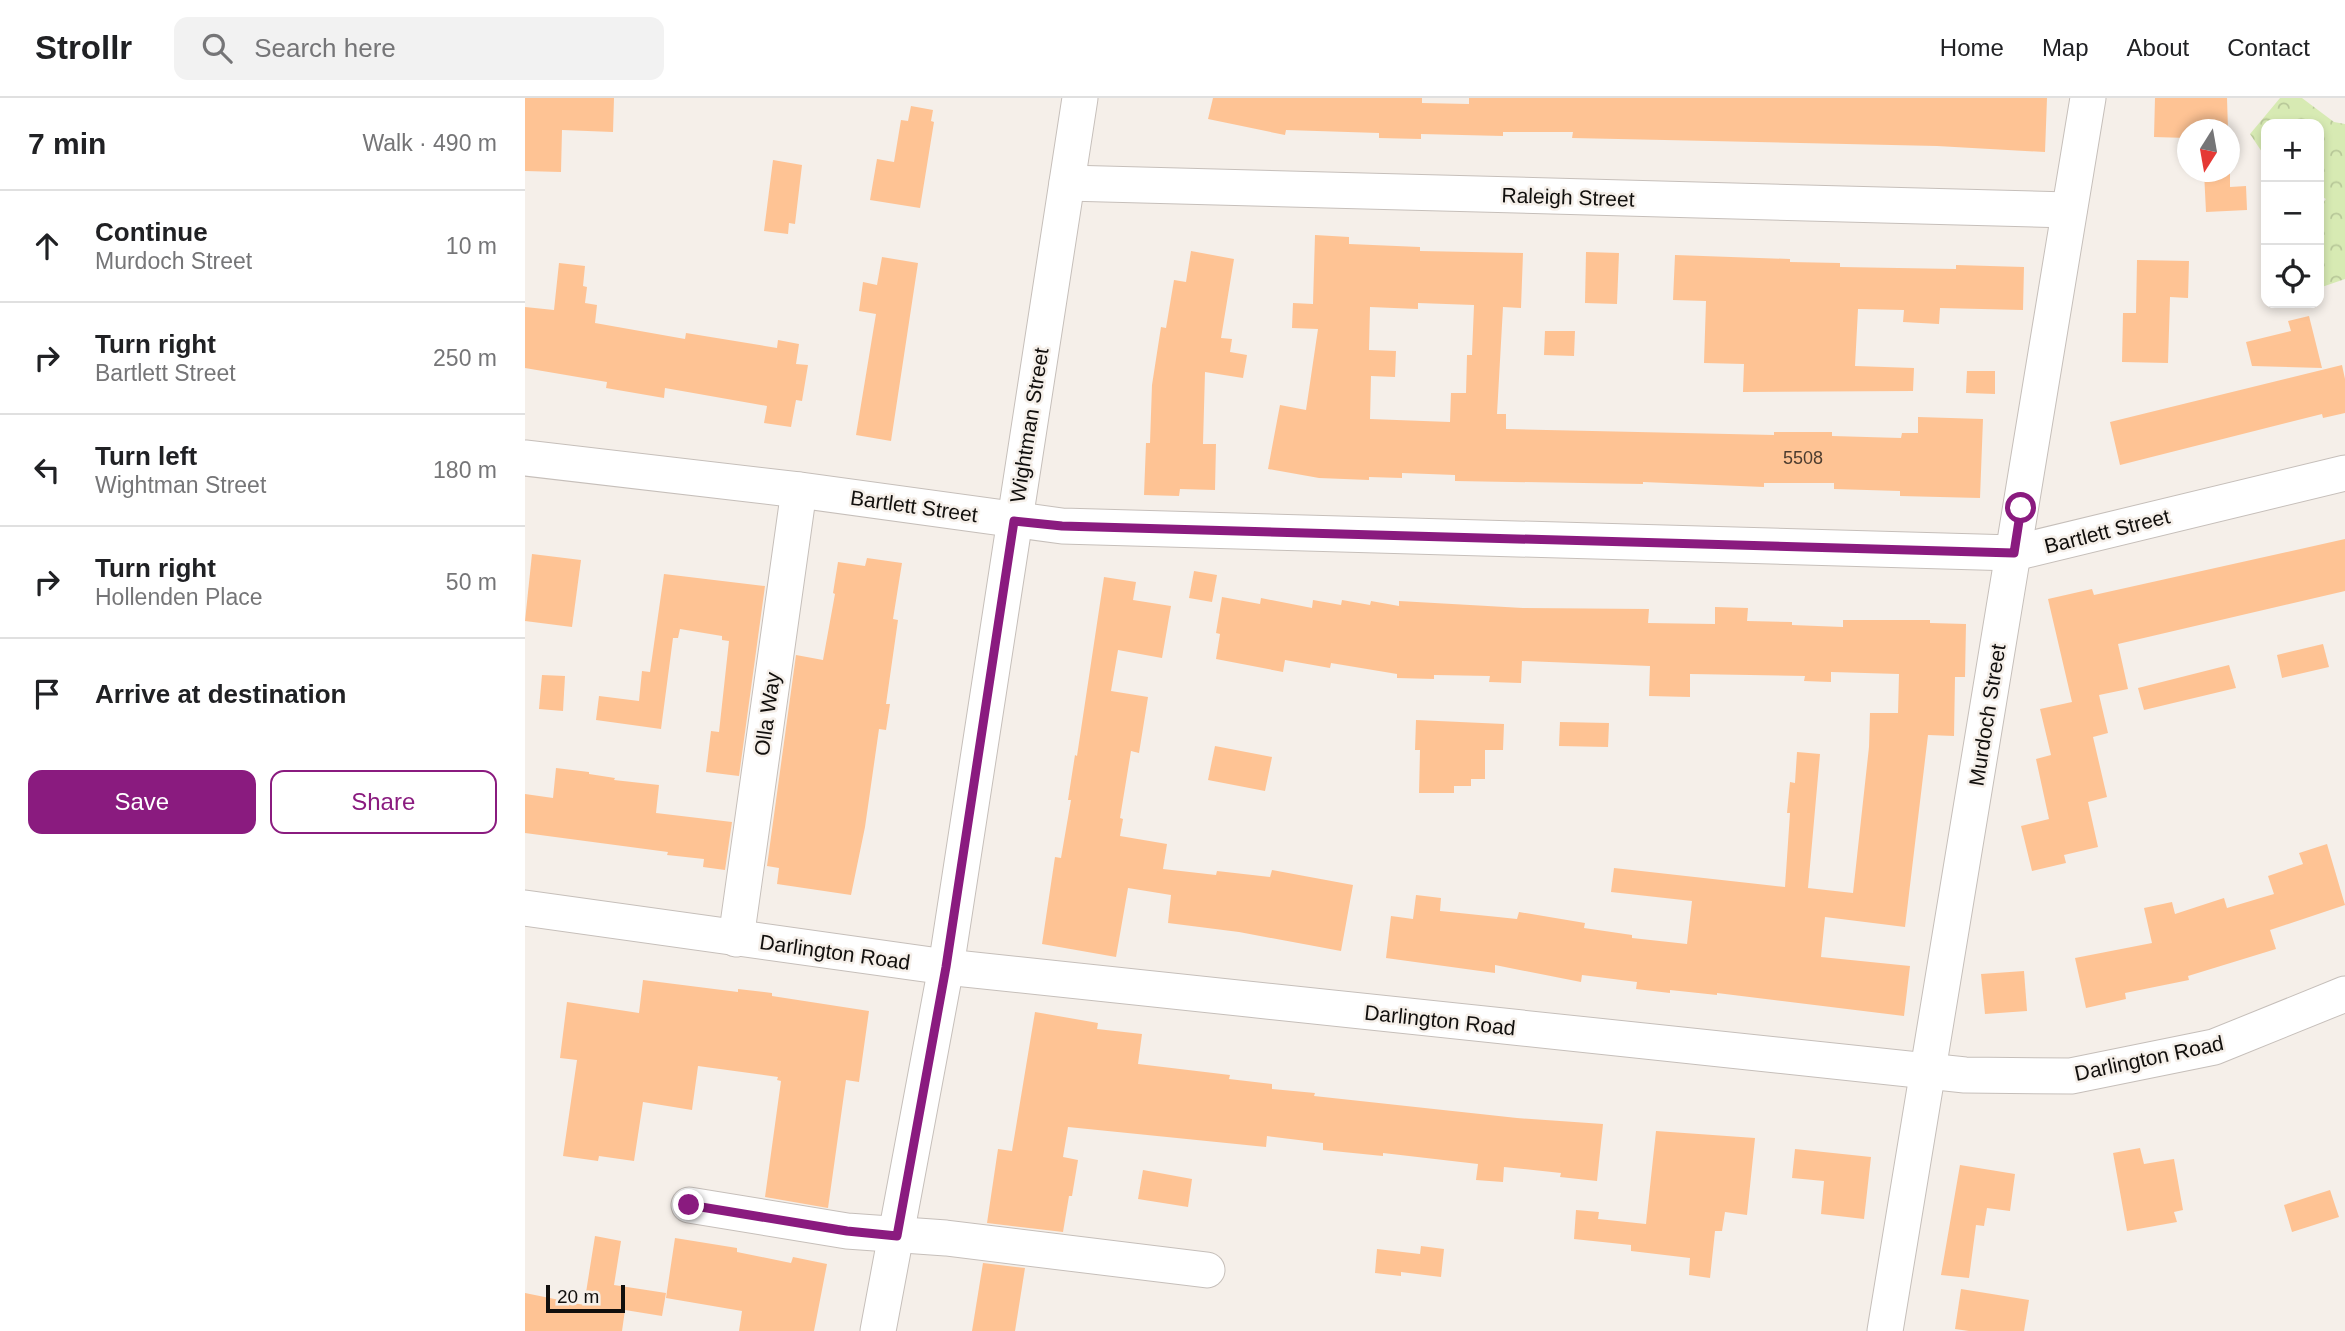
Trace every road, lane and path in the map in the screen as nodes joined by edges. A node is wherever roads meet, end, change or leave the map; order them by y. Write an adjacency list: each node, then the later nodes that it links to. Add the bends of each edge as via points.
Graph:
1 (1080, 98): 3 (street, Wightman Street)
2 (2088, 98): 4 (street, Murdoch Street)
3 (1067, 183): 4 (street, Raleigh Street); 8 (street, Wightman Street)
4 (2069, 211): 9 (street, Murdoch Street)
5 (525, 458): 7 (street, Bartlett Street)
6 (2345, 473): 9 (street, Bartlett Street)
7 (799, 490): 8 (street, Bartlett Street); 11 (street, Olla Way)
8 (1014, 521): 9 (street, Bartlett Street, via 1076,527); 12 (street, Wightman Street)
9 (2014, 553): 14 (street, Murdoch Street)
10 (525, 908): 11 (street, Darlington Road)
11 (736, 939): 12 (street, Darlington Road)
12 (946, 967): 14 (street, Darlington Road); 16 (street, Wightman Street)
13 (2345, 994): 14 (street, Darlington Road, via 2214,1047 2071,1076)
14 (1929, 1070): 19 (street, Murdoch Street)
15 (689, 1205): 16 (street)
16 (897, 1236): 17 (street); 18 (street, Wightman Street)
17 (1207, 1270)
18 (878, 1331)
19 (1885, 1331)

